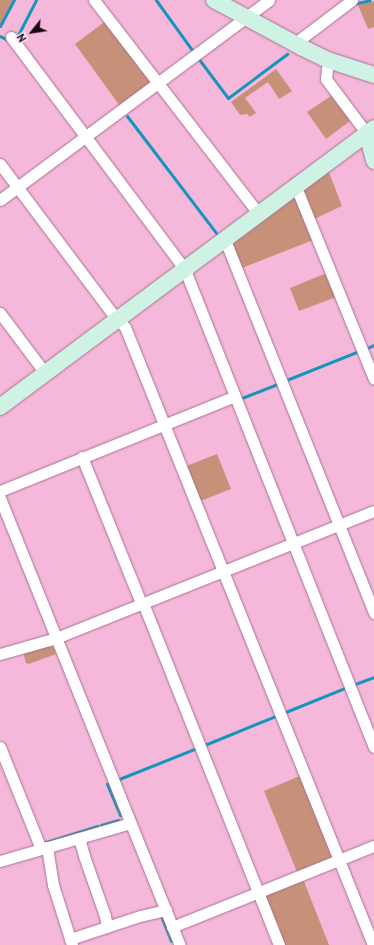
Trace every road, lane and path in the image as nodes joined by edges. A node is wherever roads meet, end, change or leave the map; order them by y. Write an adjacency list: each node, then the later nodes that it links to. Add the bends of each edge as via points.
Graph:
1 (94, 0): 10 (street)
2 (214, 0): 5 (street)
3 (269, 0): 5 (street)
4 (352, 0): 7 (street)
5 (245, 17): 7 (street); 10 (street)
6 (11, 37): 12 (street)
7 (294, 44): 8 (street)
8 (328, 60): 9 (street); 11 (street, via 326,79)
9 (374, 75)
10 (157, 82): 12 (street); 18 (street)
11 (370, 131): 13 (street); 16 (street)
12 (86, 136): 15 (street); 20 (street)
13 (374, 162)
14 (0, 164): 15 (street)
15 (17, 187): 17 (street); 22 (street)
16 (296, 187): 18 (street); 24 (street)
17 (0, 200)
18 (259, 214): 19 (street)
19 (225, 240): 20 (street); 32 (street)
20 (185, 270): 22 (street); 25 (street)
21 (0, 313): 23 (street)
22 (118, 319): 23 (street); 27 (street, via 124,326)
23 (45, 373): 26 (street)
24 (374, 379)
25 (235, 396): 27 (street); 33 (street)
26 (0, 407)
27 (164, 425): 28 (street); 34 (street)
28 (82, 458): 29 (street); 35 (street)
29 (0, 491)
30 (0, 498): 37 (street)
31 (374, 511): 32 (street)
32 (339, 525): 33 (street); 36 (street)
33 (293, 543): 34 (street); 39 (street)
34 (223, 571): 35 (street); 45 (street)
35 (142, 603): 37 (street); 47 (street)
36 (374, 613)
37 (56, 638): 38 (street); 41 (street)
38 (0, 653)
39 (374, 747)
40 (0, 748): 44 (street)
41 (131, 823): 42 (street); 48 (street)
42 (79, 838): 44 (street); 50 (street)
43 (374, 846): 45 (street)
44 (44, 848): 46 (street); 51 (street)
45 (339, 860): 47 (street); 54 (street)
46 (0, 861)
47 (258, 893): 49 (street); 53 (street)
48 (166, 910): 49 (street); 50 (street)
49 (172, 926): 52 (street)
50 (107, 927): 51 (street)
51 (71, 942)
52 (176, 944)
53 (279, 945)
54 (373, 945)

